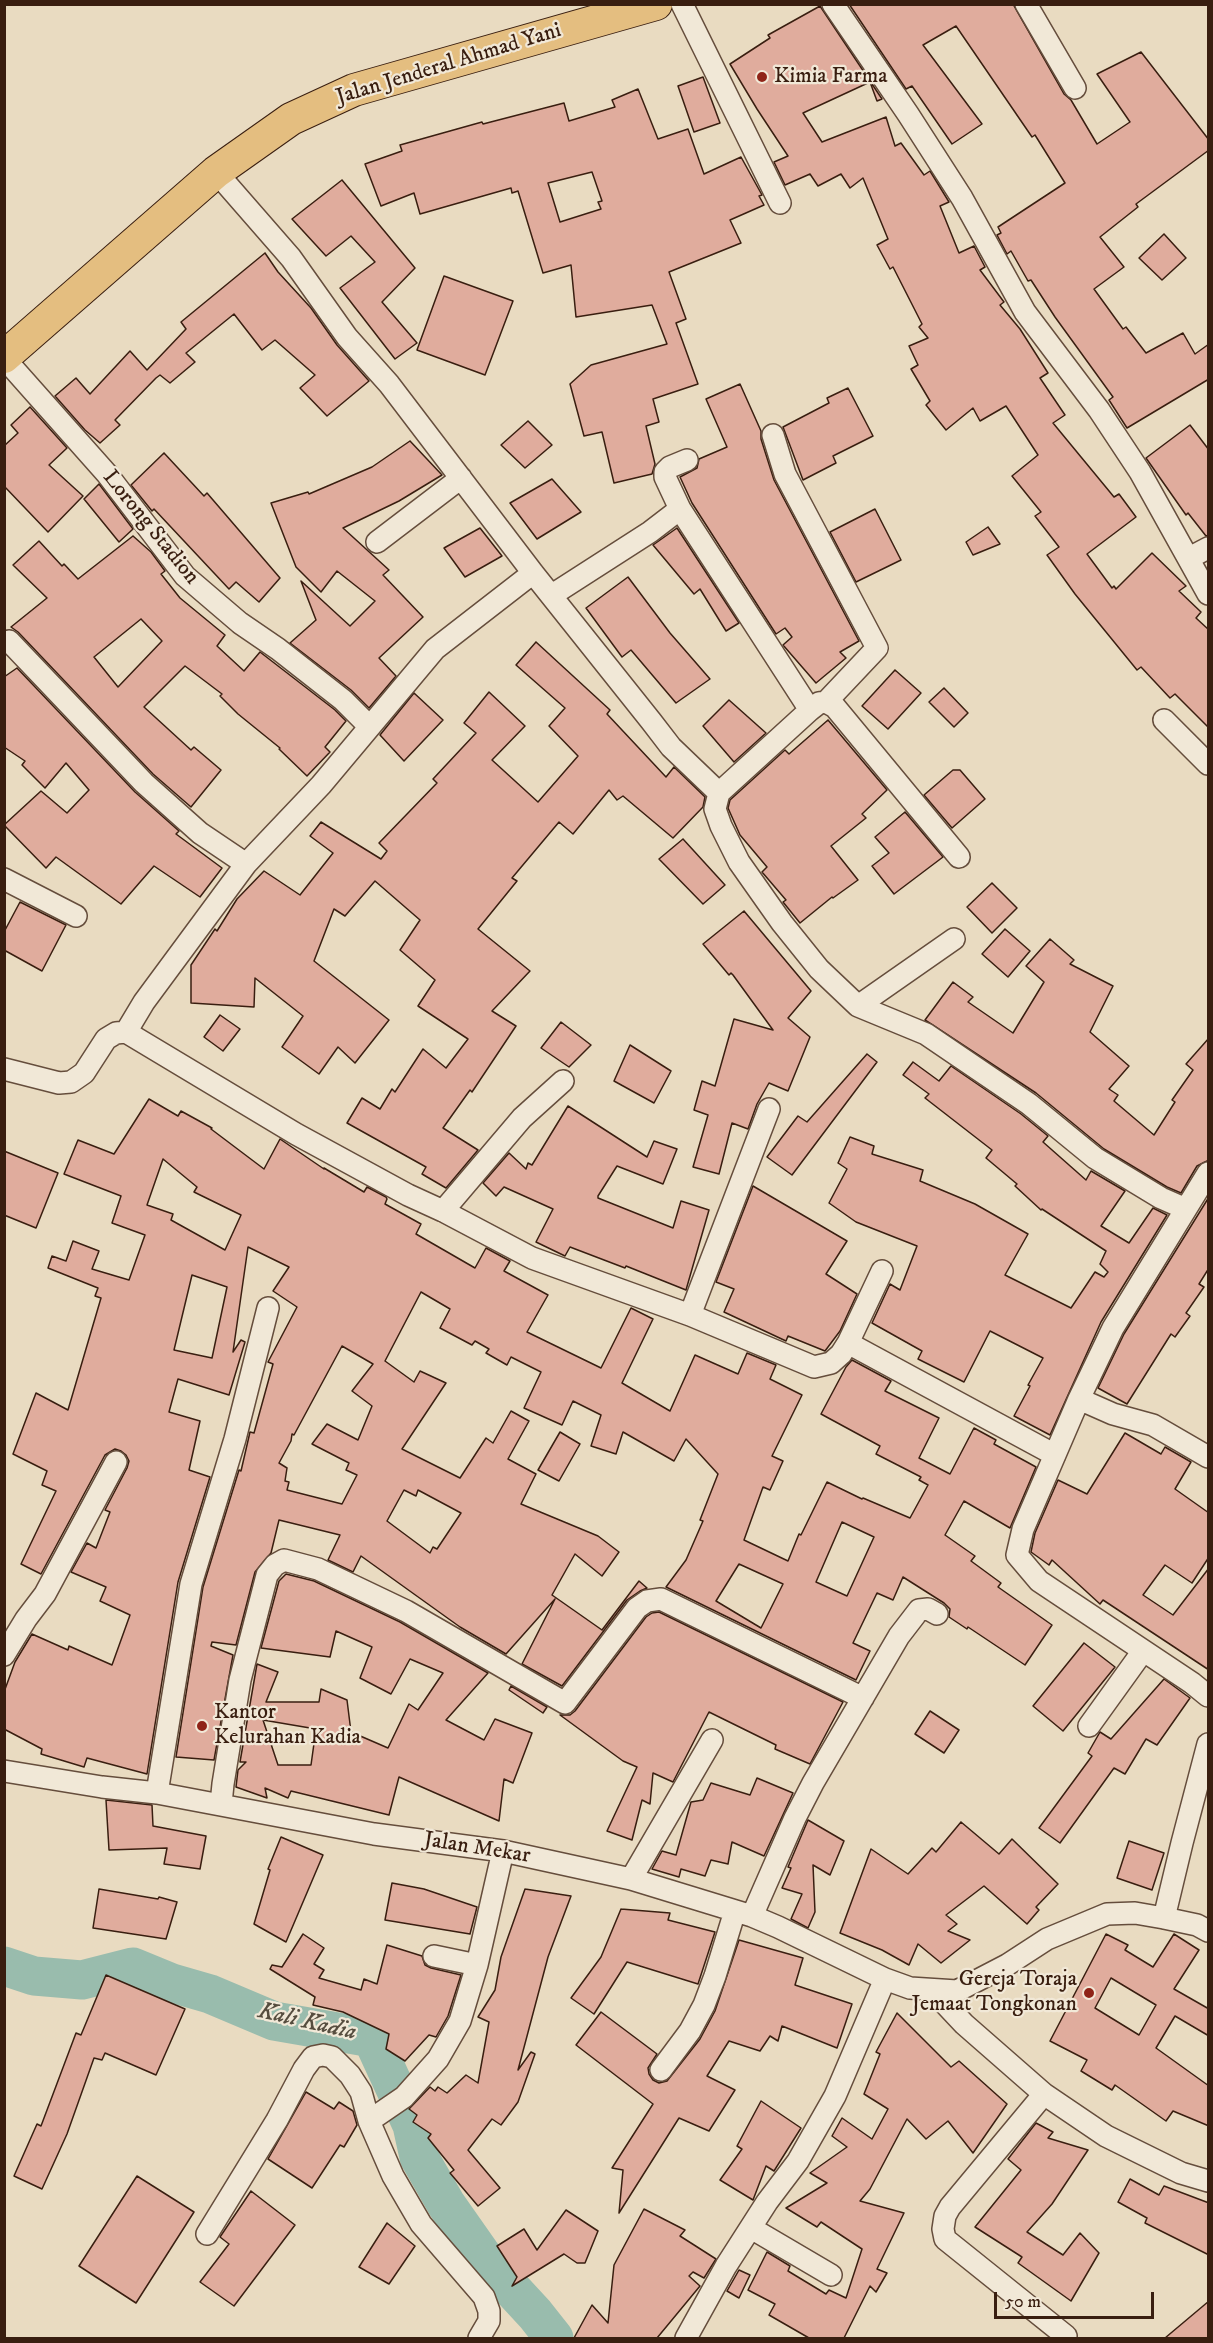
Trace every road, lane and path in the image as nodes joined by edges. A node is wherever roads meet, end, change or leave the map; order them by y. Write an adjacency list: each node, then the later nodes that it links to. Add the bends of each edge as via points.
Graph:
1 (656, 4): 6 (highway, Jalan Jenderal Ahmad Yani, via 354,90 291,119)
2 (682, 4): 7 (street)
3 (832, 4): 15 (street, via 962,198 1025,312 1140,472)
4 (1026, 4): 5 (street)
5 (1075, 88)
6 (216, 172): 8 (highway, Jalan Jenderal Ahmad Yani); 11 (street, via 291,258 347,337)
7 (780, 202)
8 (4, 357): 22 (street, Lorong Stadion, via 107,474 185,576 240,623 343,700)
9 (773, 435): 20 (street, via 785,474 877,648)
10 (687, 460): 12 (street, via 665,472)
11 (461, 478): 13 (street); 16 (street)
12 (680, 509): 18 (street); 20 (street)
13 (378, 542)
14 (1209, 548): 15 (street)
15 (1189, 558): 17 (street)
16 (533, 573): 18 (street); 22 (street, via 435,649)
17 (1209, 594)
18 (552, 595): 24 (street, via 671,747)
19 (9, 641): 26 (street, via 144,783 200,833)
20 (818, 706): 24 (street); 25 (street, via 836,707)
21 (1164, 720): 23 (street)
22 (369, 726): 26 (street, via 321,785)
23 (1209, 764)
24 (718, 793): 30 (street, via 715,810 739,862 819,969)
25 (959, 857)
26 (246, 864): 31 (street)
27 (4, 879): 28 (street)
28 (76, 916)
29 (954, 939): 30 (street)
30 (858, 1006): 36 (street, via 926,1034 1029,1104 1095,1158)
31 (126, 1032): 32 (street, via 106,1040 84,1072 71,1082 59,1083); 37 (street, via 296,1134)
32 (4, 1069)
33 (562, 1081): 37 (street, via 522,1118)
34 (769, 1109): 40 (street)
35 (1209, 1173): 36 (street)
36 (1186, 1209): 42 (street, via 1113,1328)
37 (443, 1211): 40 (street, via 532,1258)
38 (882, 1271): 41 (street)
39 (268, 1308): 55 (street, via 191,1584)
40 (690, 1315): 41 (street, via 814,1367 831,1363)
41 (848, 1343): 43 (street)
42 (1079, 1399): 43 (street); 44 (street, via 1153,1425)
43 (1055, 1455): 47 (street, via 1023,1529 1017,1555 1039,1581)
44 (1209, 1457)
45 (116, 1462): 48 (street, via 45,1594)
46 (937, 1614): 50 (street, via 919,1610)
47 (1143, 1651): 49 (street); 51 (street)
48 (4, 1656)
49 (1209, 1696)
50 (863, 1698): 56 (street, via 661,1599 647,1601 637,1608 565,1703 406,1611 318,1569 284,1560 267,1575 240,1680); 59 (street)
51 (1089, 1726)
52 (712, 1740): 58 (street)
53 (1209, 1744): 60 (street)
54 (4, 1771): 55 (street, Jalan Mekar)
55 (157, 1793): 56 (street, Jalan Mekar)
56 (221, 1804): 57 (street, Jalan Mekar, via 374,1834)
57 (503, 1851): 58 (street, Jalan Mekar); 63 (street)
58 (631, 1879): 59 (street, Jalan Mekar)
59 (743, 1914): 64 (street, Jalan Mekar); 66 (street, via 704,2005)
60 (1164, 1918): 61 (street, Jalan Mekar); 65 (street, Jalan Mekar, via 1107,1914 1047,1939 957,1991)
61 (1209, 1931)
62 (434, 1956): 63 (street)
63 (477, 1965): 68 (street, via 460,2021 438,2060 404,2097)
64 (885, 1979): 65 (street, Jalan Mekar); 70 (street, via 835,2096 798,2161)
65 (933, 1991): 67 (street, via 964,2024)
66 (661, 2070)
67 (1044, 2094): 69 (street, via 1106,2136 1181,2173); 75 (street, via 951,2207 943,2229 945,2239)
68 (372, 2119): 71 (street, via 350,2075 332,2057 313,2056); 73 (street, via 393,2176 421,2224 484,2297 489,2321)
69 (1209, 2181)
70 (751, 2228): 72 (street); 74 (street)
71 (207, 2234)
72 (831, 2275)
73 (479, 2338)
74 (686, 2338)
75 (1067, 2338)

